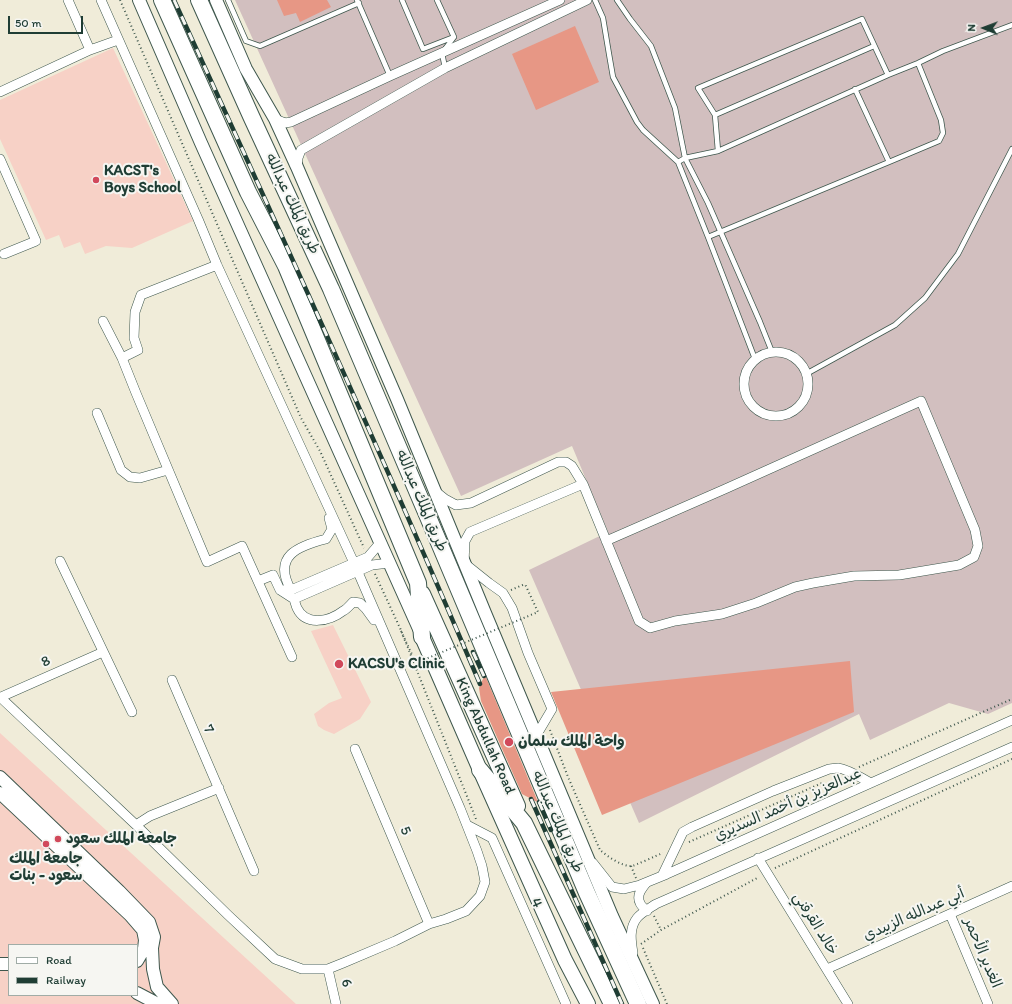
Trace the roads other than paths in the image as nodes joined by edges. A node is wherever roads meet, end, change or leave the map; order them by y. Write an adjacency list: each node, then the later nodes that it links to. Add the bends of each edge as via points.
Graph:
1 (68, 0): 19 (street)
2 (101, 0): 17 (street)
3 (139, 0): 51 (main road)
4 (162, 0): 58 (highway, via 248,192 286,266)
5 (199, 0): 99 (highway, طريق الملك عبدالله, via 331,288 586,893)
6 (216, 0): 28 (main road, via 246,69)
7 (228, 0): 14 (lane, via 246,41 260,46)
8 (402, 0): 16 (lane, via 423,48)
9 (437, 0): 16 (lane)
10 (560, 0): 20 (street)
11 (588, 0): 22 (street)
12 (595, 0): 33 (lane, via 603,18 613,77 643,130)
13 (617, 0): 31 (lane, via 652,46 675,108)
14 (358, 1): 24 (lane)
15 (1012, 25): 21 (lane)
16 (454, 37): 20 (lane)
17 (118, 40): 19 (street); 39 (street)
18 (874, 46): 23 (lane); 27 (lane); 27 (lane, via 862,19 698,88)
19 (90, 50): 26 (street)
20 (442, 53): 22 (lane); 24 (street)
21 (918, 63): 23 (lane); 34 (lane, via 941,120 943,133 939,141)
22 (445, 68): 35 (street, via 301,150)
23 (888, 75): 25 (lane)
24 (390, 76): 28 (street, via 291,122 285,123)
25 (855, 89): 30 (lane); 34 (lane)
26 (0, 92)
27 (715, 115): 30 (lane)
28 (275, 119): 35 (main road)
29 (1012, 148): 44 (lane, via 958,254 926,298 895,325)
30 (718, 151): 31 (lane)
31 (686, 158): 33 (lane); 36 (lane)
32 (0, 159): 38 (street, via 36,241)
33 (678, 162): 37 (lane)
34 (889, 162): 36 (lane)
35 (297, 167): 48 (main road)
36 (721, 232): 37 (lane); 41 (lane)
37 (708, 237): 43 (lane)
38 (4, 254)
39 (216, 265): 42 (street, via 141,295 135,312 134,338 138,350); 49 (street)
40 (103, 321): 42 (street)
41 (772, 352): 43 (street); 44 (street, via 781,352 796,359)
42 (122, 358): 46 (street)
43 (755, 359): 44 (street, via 745,377 745,390 750,402 766,414 776,416 794,410 806,393)
44 (806, 374)
45 (97, 413): 46 (street, via 120,470 130,477 140,478)
46 (168, 470): 57 (street, via 207,562 242,546)
47 (583, 484): 48 (street, via 572,466 566,462 558,462 471,503 456,505); 50 (street); 55 (street, via 470,532 465,541)
48 (434, 490): 55 (main road)
49 (324, 497): 56 (street); 59 (street, via 332,529 326,538 297,548 288,557 285,564 286,582)
50 (606, 541): 50 (street, via 639,621 650,628 722,614 795,587 813,583 854,576 899,575 959,565 974,557 978,546 975,530 921,401)
51 (380, 543): 53 (street); 54 (main road)
52 (60, 561): 62 (street)
53 (370, 561): 54 (street); 56 (street)
54 (390, 563): 61 (main road)
55 (464, 563): 68 (main road); 68 (street, via 504,593 512,608 552,709)
56 (356, 567): 59 (street); 60 (street)
57 (258, 581): 59 (street, via 273,575 280,590); 63 (street)
58 (418, 583): 61 (highway); 76 (highway, King Abdullah Road)
59 (293, 595): 60 (street, via 297,609 303,617 319,621 329,619 353,602 360,603)
60 (384, 632): 78 (street)
61 (422, 637): 71 (main road)
62 (104, 652): 65 (street, 8); 66 (street)
63 (292, 658)
64 (172, 680): 74 (street, 7)
65 (0, 697): 77 (street)
66 (132, 712)
67 (1012, 720): 73 (street, عبدالعزيز بن أحمد السديري)
68 (536, 736): 79 (main road)
69 (1012, 747): 80 (street)
70 (355, 749): 87 (street, 5)
71 (480, 770): 76 (highway, طريق الملك عبدالله); 97 (main road, via 565,960)
72 (0, 777): 94 (main road, via 149,922 154,937 153,969 157,987)
73 (871, 783): 82 (street, عبدالعزيز بن أحمد السديري); 82 (street, via 838,768 829,769 692,827 683,832)
74 (219, 788): 77 (street, via 150,816); 81 (street, 7)
75 (0, 793): 88 (main road, via 143,930 144,949)
76 (524, 823): 98 (highway, طريق الملك عبدالله)
77 (136, 825): 90 (street, via 276,959 302,968)
78 (467, 825): 87 (street, via 482,866 484,882 480,896 466,911); 96 (street, 4, via 492,838)
79 (586, 853): 83 (street, عبدالعزيز بن أحمد السديري, via 612,887 624,889); 89 (main road)
80 (758, 858): 85 (street, via 656,904); 91 (street, خالد القرقني)
81 (254, 871)
82 (662, 876): 83 (street, عبدالعزيز بن أحمد السديري)
83 (647, 882): 85 (street, via 640,890 639,897 640,903)
84 (1012, 886): 86 (street, أبي عبدالله الزبيدي)
85 (650, 913): 89 (street, via 637,918 631,929)
86 (950, 914): 91 (street, أبي عبدالله الزبيدي); 102 (street, الغدير الأحمر)
87 (429, 924): 90 (street, via 395,941)
88 (138, 959)
89 (634, 962): 100 (main road)
90 (328, 968): 95 (street, 6)
91 (827, 969): 101 (street, خالد القرقني)
92 (138, 994): 93 (main road)
93 (158, 1004)
94 (172, 1004)
95 (336, 1004)
96 (566, 1004)
97 (588, 1004)
98 (612, 1004)
99 (638, 1004)
100 (654, 1004)
101 (848, 1004)
102 (988, 1004)

